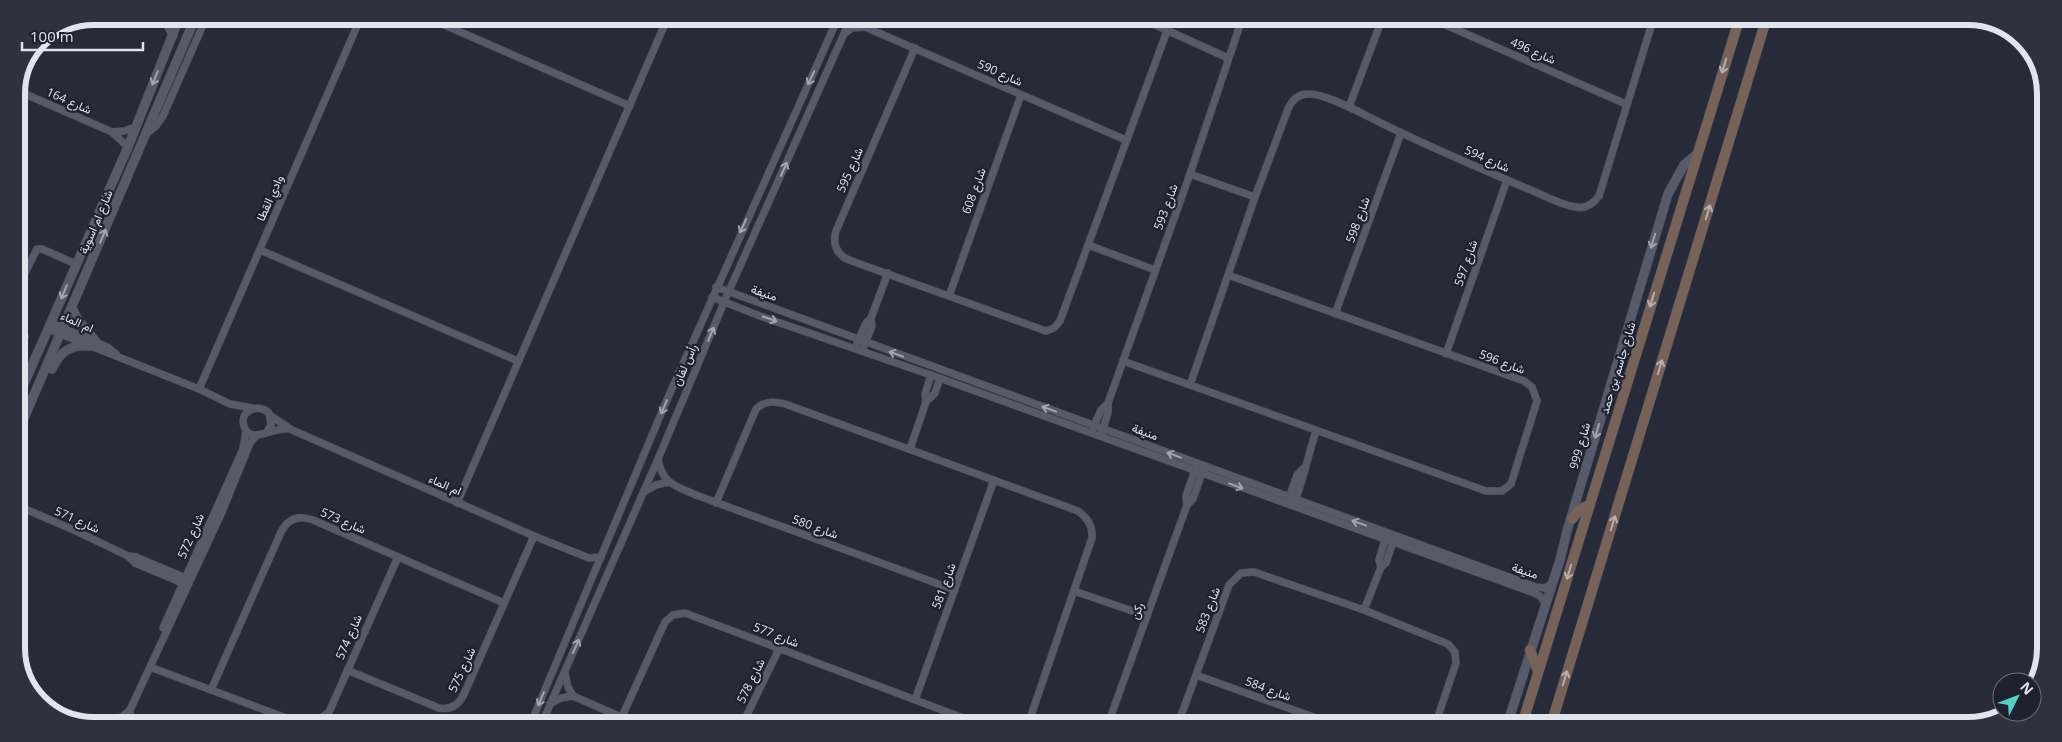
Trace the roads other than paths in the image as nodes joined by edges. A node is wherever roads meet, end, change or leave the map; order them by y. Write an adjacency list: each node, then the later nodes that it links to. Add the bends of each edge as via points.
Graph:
1 (168, 25): 21 (street)
2 (176, 25): 21 (street, شارع ام اسوية)
3 (192, 25): 34 (street, شارع ام اسوية)
4 (203, 25): 34 (street, via 163,116)
5 (358, 25): 43 (street, وادي القطا)
6 (444, 25): 30 (street)
7 (665, 25): 30 (street)
8 (821, 25): 22 (street)
9 (834, 25): 22 (street, رأس لفان)
10 (848, 25): 20 (street, رأس لفان)
11 (1155, 25): 19 (street)
12 (1240, 25): 24 (street, شارع 593)
13 (1380, 25): 31 (street)
14 (1446, 25): 29 (street, شارع 496)
15 (1650, 25): 29 (street, شارع 594)
16 (1737, 25): 38 (main road, شارع جاسم بن حمد, one-way to 38)
17 (1764, 25): 142 (main road, one-way to 17)
18 (865, 27): 20 (street, via 852,28); 23 (street, شارع 590)
19 (1167, 31): 24 (street); 36 (street, شارع 595)
20 (845, 33): 26 (street, رأس لفان)
21 (172, 36): 32 (street, شارع ام اسوية, one-way to 32)
22 (828, 37): 25 (street, رأس لفان)
23 (915, 48): 28 (street, شارع 590); 47 (street, شارع 595, via 834,236 841,256)
24 (1228, 58): 39 (street, شارع 593)
25 (819, 61): 26 (street); 49 (street, رأس لفان, one-way to 49)
26 (830, 66): 50 (street, رأس لفان, one-way to 26)
27 (25, 94): 33 (street, شارع 164)
28 (1021, 95): 36 (street, شارع 590); 51 (street, شارع 608)
29 (1626, 104): 40 (street, شارع 594, via 1599,196 1589,205 1570,206)
30 (630, 106): 61 (street)
31 (1349, 107): 35 (street, شارع 594); 41 (street, شارع 594, via 1311,94 1293,100)
32 (136, 127): 33 (street); 37 (street, شارع ام اسوية)
33 (112, 132): 37 (street, شارع 164)
34 (147, 133): 54 (street, شارع ام اسوية, one-way to 34)
35 (1402, 133): 40 (street, شارع 594); 55 (street, شارع 598)
36 (1126, 140): 42 (street, شارع 595)
37 (128, 147): 44 (street, شارع ام اسوية)
38 (1698, 153): 94 (main road, شارع جاسم بن حمد, one-way to 94); 96 (street, شارع 999, one-way to 96, via 1684,165 1668,194)
39 (1190, 174): 41 (street); 45 (street, شارع 593)
40 (1507, 180): 60 (street, شارع 597)
41 (1255, 197): 48 (street, شارع 594)
42 (1088, 245): 45 (street); 51 (street, شارع 595, via 1060,321 1050,330 1037,329)
43 (260, 250): 61 (street); 67 (street, وادي القطا)
44 (77, 262): 46 (street, via 61,254 36,250); 56 (street, شارع ام اسوية, one-way to 56)
45 (1155, 270): 62 (street, شارع 593)
46 (25, 273)
47 (888, 273): 51 (street, شارع 595); 59 (street, via 871,318 866,323)
48 (1228, 275): 55 (street, شارع 596); 66 (street, شارع 594)
49 (716, 287): 50 (street, منيفة); 52 (street, رأس لفان)
50 (728, 293): 53 (street, رأس لفان); 59 (street, منيفة, via 768,305)
51 (949, 296)
52 (712, 297): 53 (street, منيفة); 101 (street, رأس لفان, one-way to 101)
53 (724, 302): 59 (street, منيفة, one-way to 59); 86 (street, رأس لفان, one-way to 53)
54 (72, 308): 57 (street, شارع ام اسوية); 58 (street)
55 (1335, 314): 60 (street, شارع 596)
56 (50, 326): 57 (street, ام الماء); 65 (street, شارع ام اسوية)
57 (62, 332): 58 (street, ام الماء); 68 (street, شارع ام اسوية)
58 (93, 345): 67 (street, ام الماء); 68 (street, via 72,347 63,352)
59 (860, 346): 63 (street, منيفة); 76 (street, منيفة, one-way to 59)
60 (1446, 354): 80 (street, شارع 596, via 1524,381 1535,392 1536,406 1514,480 1502,491 1486,491)
61 (518, 361): 92 (street)
62 (1123, 361): 66 (street, شارع 596); 70 (street, شارع 593)
63 (931, 375): 64 (street, منيفة); 69 (street)
64 (940, 378): 69 (street, via 935,392); 82 (street, منيفة)
65 (25, 382)
66 (1190, 385): 80 (street, شارع 596)
67 (199, 389): 71 (street, ام الماء)
68 (37, 390): 73 (street, شارع ام اسوية)
69 (926, 402): 85 (street)
70 (1108, 403): 76 (street, شارع 593, via 1101,410); 77 (street, شارع 593)
71 (230, 404): 72 (street, ام الماء); 75 (street, ام الماء)
72 (252, 408): 74 (street, via 262,408); 75 (street)
73 (25, 416)
74 (271, 416): 78 (street, ام الماء); 81 (street, via 272,425)
75 (243, 419): 79 (street)
76 (1095, 426): 77 (street, منيفة); 82 (street, شارع 593)
77 (1103, 429): 84 (street, شارع 593); 87 (street, منيفة, one-way to 77)
78 (292, 430): 81 (street, ام الماء, via 279,428); 92 (street, ام الماء)
79 (246, 431): 83 (street); 105 (street, شارع 572, via 243,449)
80 (1316, 431): 91 (street, via 1304,468 1298,473)
81 (267, 432): 83 (street)
82 (1092, 433): 84 (street, منيفة)
83 (256, 436): 105 (street, شارع 572)
84 (1100, 436): 87 (street, منيفة)
85 (910, 449): 88 (street); 93 (street, via 788,405 765,402 756,410)
86 (658, 459): 89 (street, via 662,474); 90 (street, رأس لفان)
87 (1200, 469): 91 (street, منيفة); 112 (street, ركن, via 1186,496 1187,505)
88 (994, 480): 107 (street, شارع 581); 108 (street, via 1078,511 1088,519 1092,538)
89 (669, 482): 90 (street); 93 (street, شارع 580)
90 (644, 492): 118 (street, رأس لفان, one-way to 90)
91 (1291, 502): 98 (street, منيفة)
92 (457, 503): 97 (street, ام الماء)
93 (716, 503): 107 (street, شارع 580)
94 (1589, 505): 96 (main road); 117 (main road, شارع جاسم بن حمد, one-way to 117)
95 (25, 509): 105 (street, شارع 571)
96 (1572, 519): 106 (street, شارع 999)
97 (534, 536): 102 (street, ام الماء); 109 (street, شارع 575)
98 (1386, 536): 99 (street, منيفة); 103 (street)
99 (1394, 539): 103 (street, via 1386,563); 106 (street, منيفة, via 1536,587 1545,588); 110 (street, منيفة, via 1537,594)
100 (398, 557): 109 (street, شارع 573); 116 (street, شارع 574); 120 (street, شارع 573, via 313,520 300,517 288,522)
101 (601, 557): 102 (street, ام الماء); 104 (street, رأس لفان)
102 (589, 558): 104 (street)
103 (1380, 567): 111 (street)
104 (594, 573): 129 (street, رأس لفان, one-way to 129)
105 (186, 581): 115 (street, شارع 572, via 157,643)
106 (1553, 583): 110 (street, شارع 999)
107 (955, 590): 122 (street, شارع 581)
108 (1074, 591): 112 (street); 135 (street)
109 (504, 603): 116 (street, شارع 575, via 462,699 450,708 439,708)
110 (1546, 604): 114 (street, شارع 999)
111 (1364, 610): 119 (street, شارع 583, via 1260,573 1242,573 1229,585); 139 (street, شارع 583, via 1444,640 1452,648 1455,668)
112 (1147, 616): 136 (street, ركن)
113 (779, 648): 122 (street, شارع 577); 132 (street, شارع 577, via 692,614 673,615 662,627); 133 (street, شارع 578)
114 (1530, 650): 117 (main road); 140 (street, شارع 999)
115 (150, 667): 120 (street); 124 (street, شارع 572)
116 (347, 670): 128 (street, شارع 574, via 329,712)
117 (1538, 671): 141 (main road, شارع جاسم بن حمد)
118 (564, 672): 121 (street); 123 (street, رأس لفان)
119 (1196, 675): 137 (street, شارع 583); 138 (street, شارع 584)
120 (212, 690): 127 (street)
121 (573, 696): 123 (street, via 561,698); 131 (street, شارع 577)
122 (915, 700): 134 (street, شارع 577)
123 (550, 705): 130 (street, رأس لفان)
124 (130, 710): 125 (street); 126 (street, شارع 572)
125 (121, 717)
126 (130, 717)
127 (284, 717)
128 (322, 717)
129 (534, 717)
130 (545, 717)
131 (614, 717)
132 (621, 717)
133 (746, 717)
134 (957, 717)
135 (1030, 717)
136 (1111, 717)
137 (1181, 717)
138 (1313, 717)
139 (1438, 717)
140 (1509, 717)
141 (1524, 717)
142 (1553, 717)

